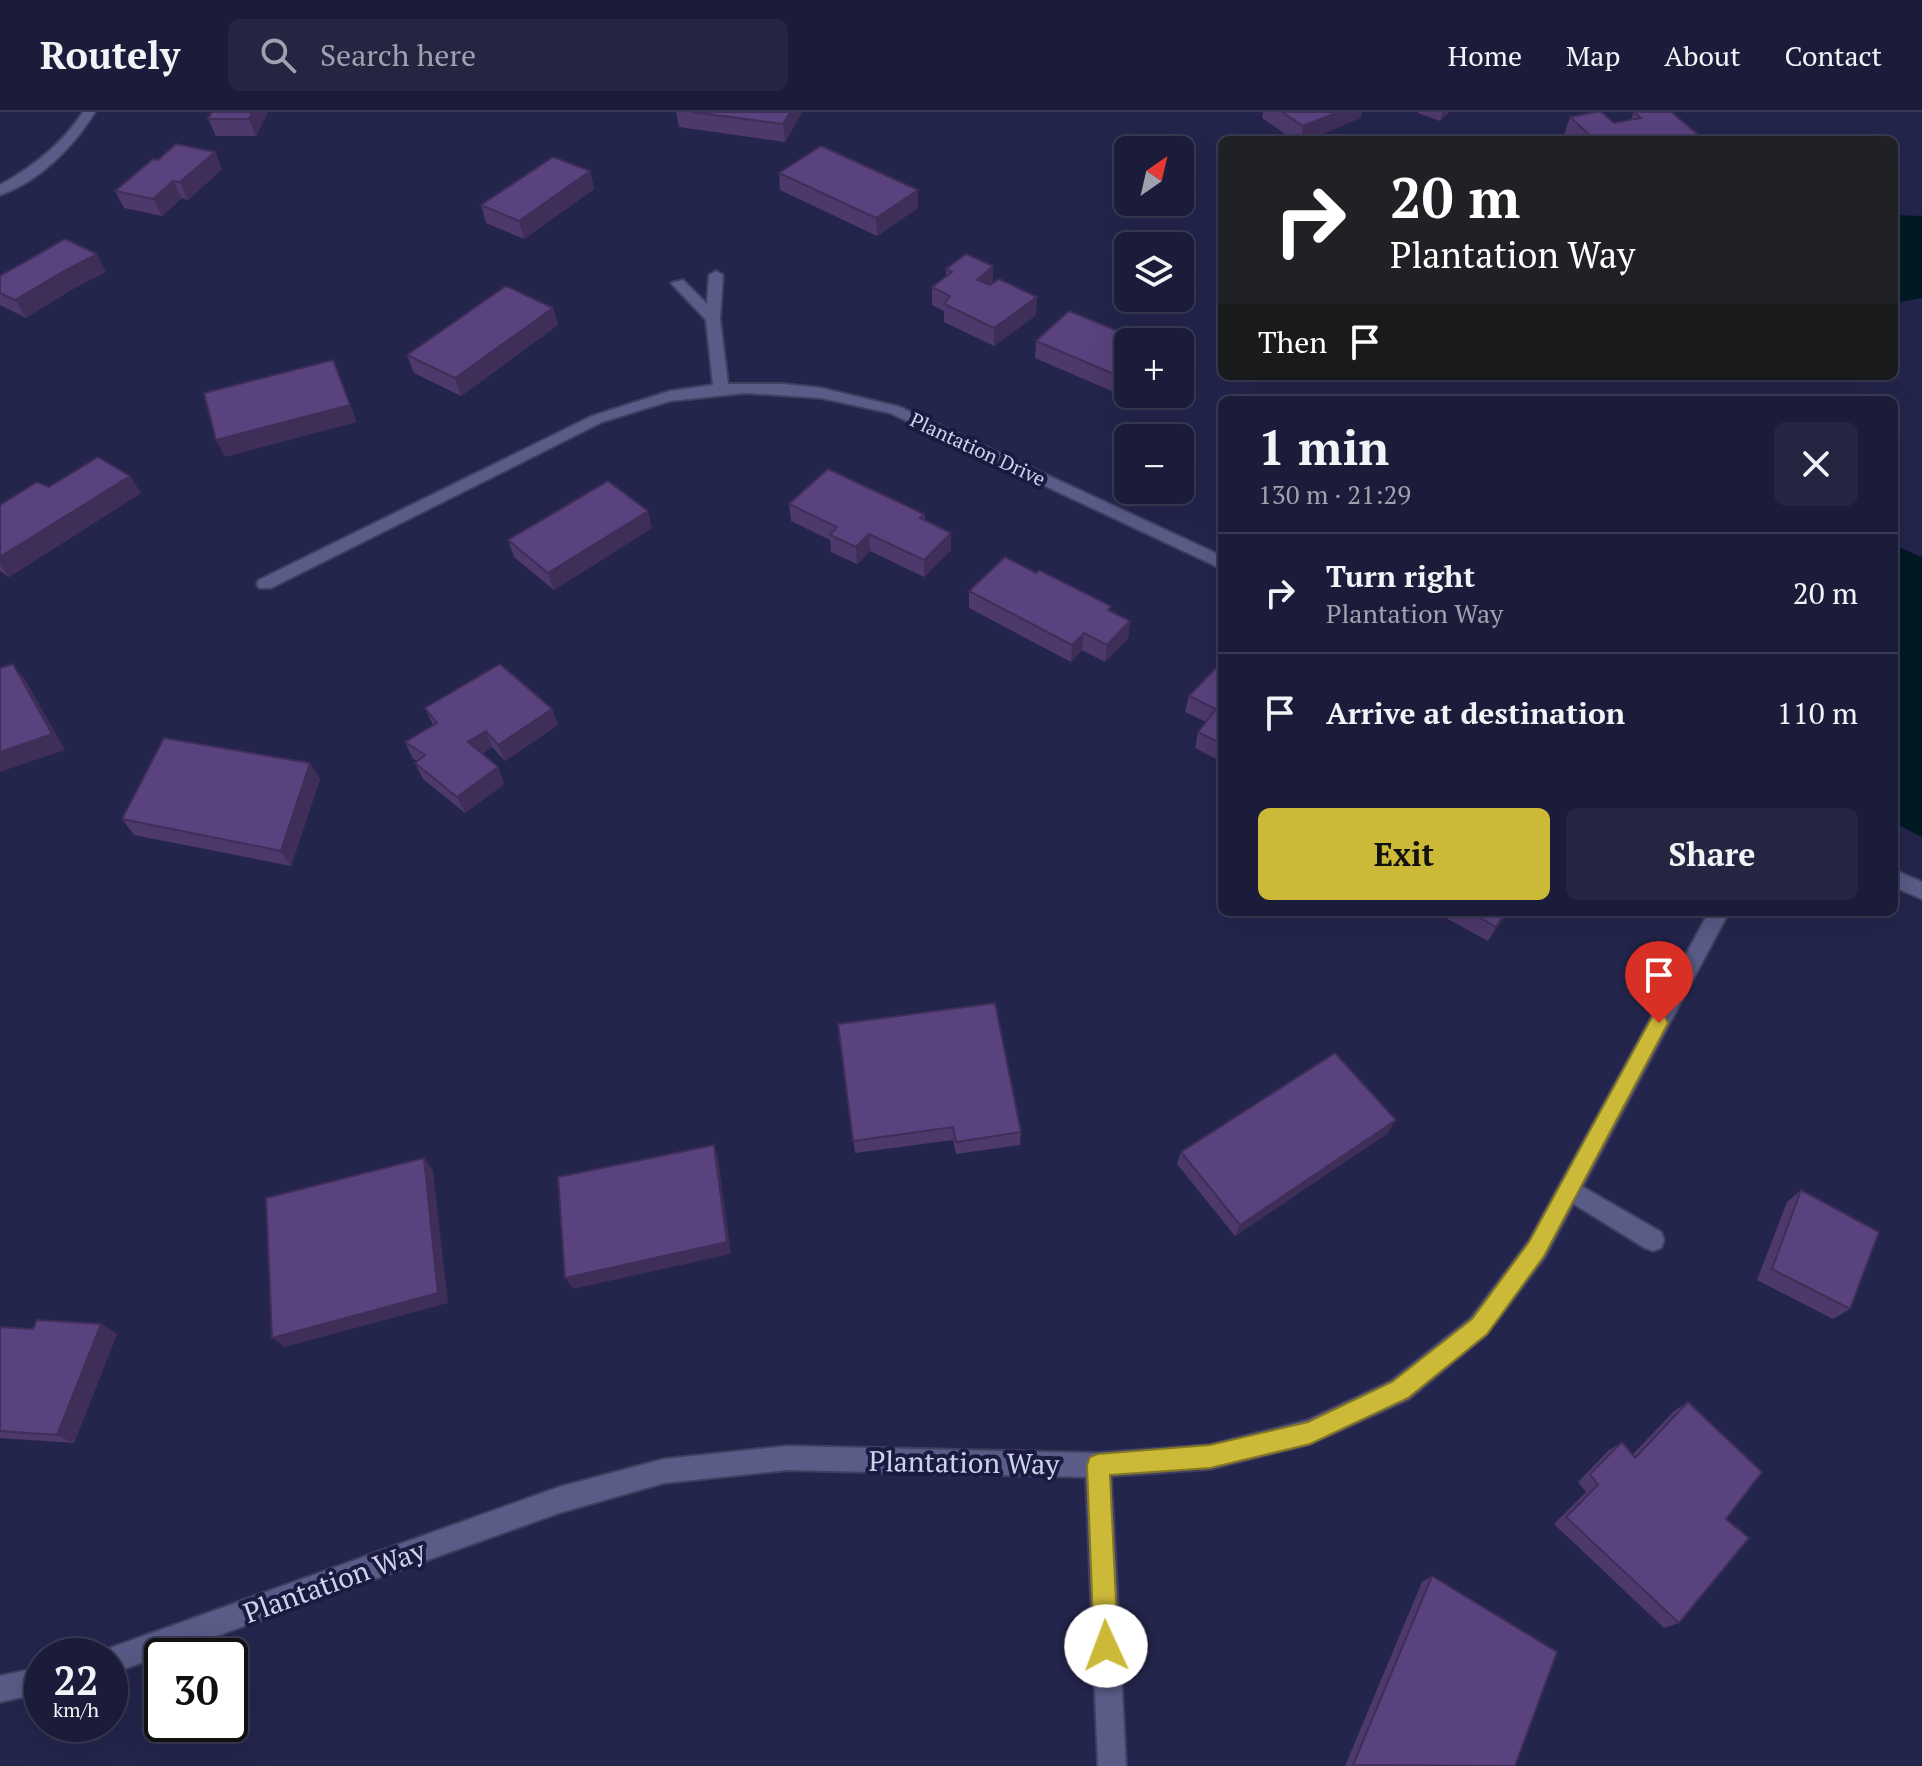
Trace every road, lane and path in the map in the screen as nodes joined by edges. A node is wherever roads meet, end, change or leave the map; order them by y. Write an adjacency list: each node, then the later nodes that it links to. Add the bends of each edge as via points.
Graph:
1 (89, 112): 2 (street, via 71,138)
2 (0, 191)
3 (716, 275): 5 (street)
4 (678, 283): 5 (street)
5 (713, 319): 6 (street)
6 (721, 388): 7 (street, Plantation Drive, via 810,389 895,410); 8 (street, Plantation Drive, via 660,399 599,419)
7 (1218, 561)
8 (265, 584)
9 (1898, 880): 10 (street)
10 (1922, 891)
11 (1717, 916): 12 (street, Plantation Way)
12 (1569, 1189): 13 (street); 14 (street, Plantation Way, via 1537,1249 1479,1326 1400,1390 1310,1432 1210,1457)
13 (1653, 1240)
14 (1098, 1465): 15 (street, Plantation Way, via 788,1458 664,1471 559,1500); 18 (street)
15 (128, 1655)
16 (24, 1684): 17 (street)
17 (0, 1689)
18 (1112, 1766)

